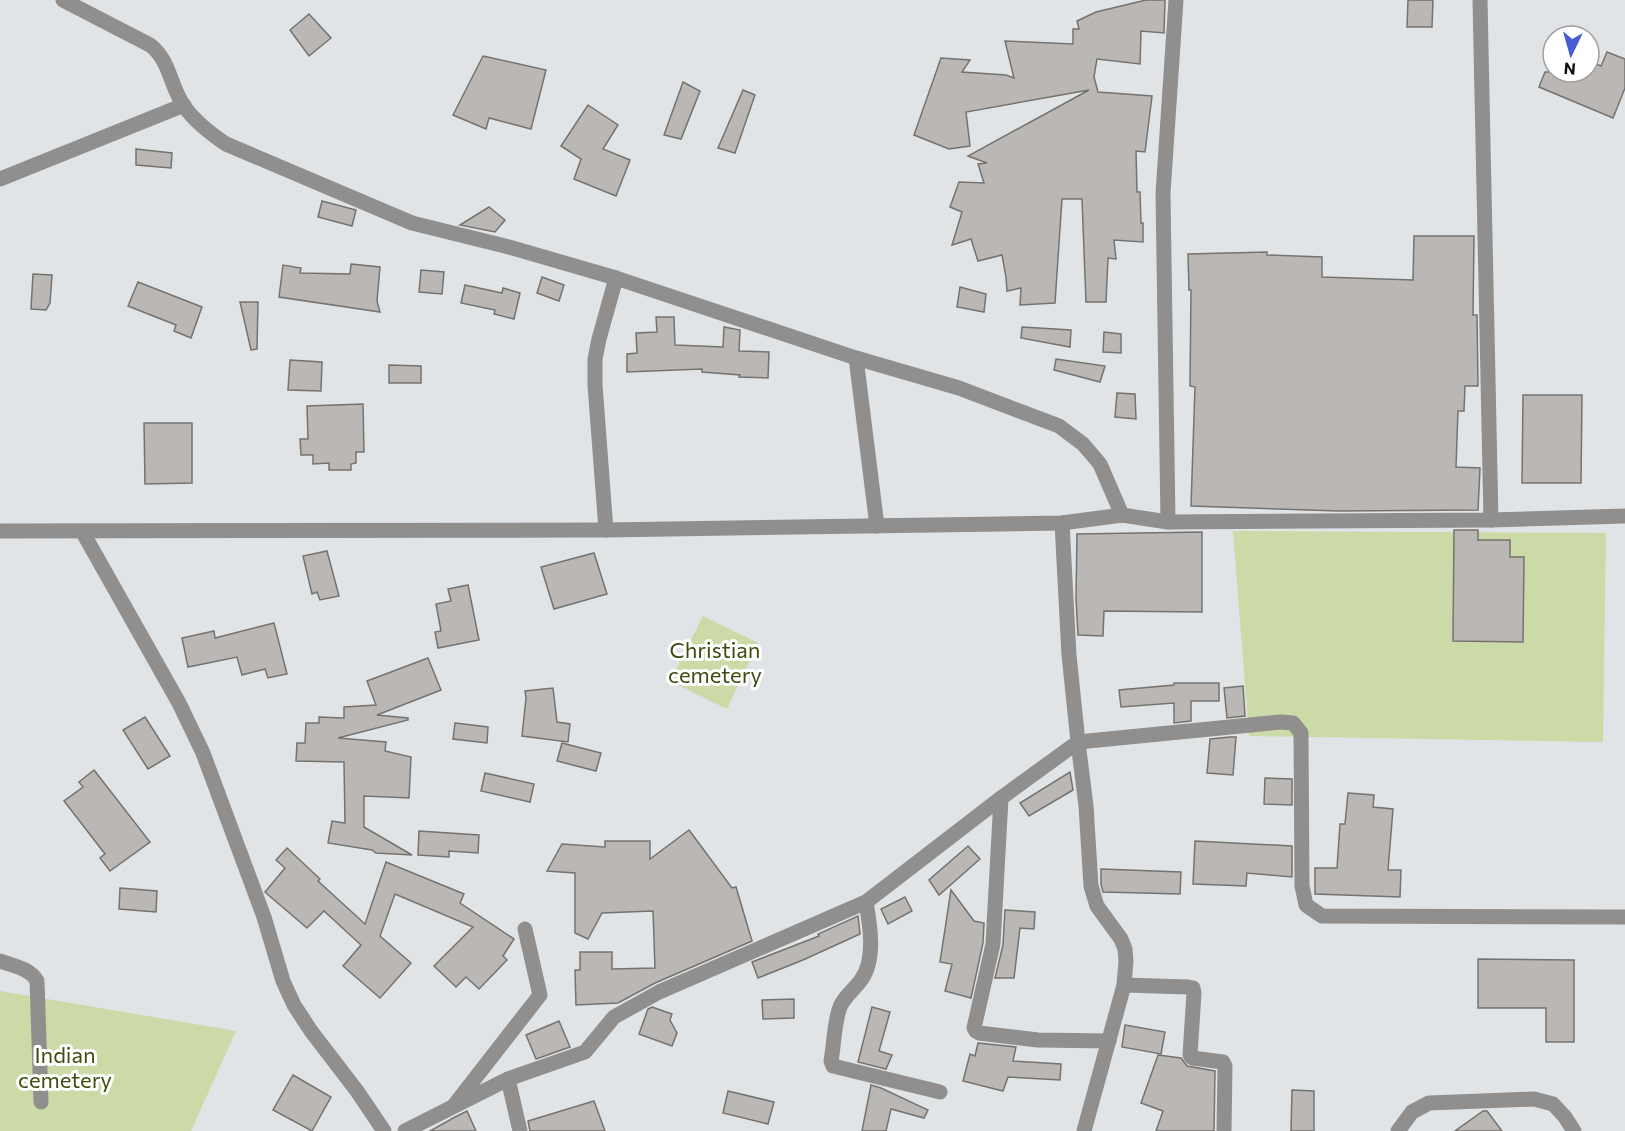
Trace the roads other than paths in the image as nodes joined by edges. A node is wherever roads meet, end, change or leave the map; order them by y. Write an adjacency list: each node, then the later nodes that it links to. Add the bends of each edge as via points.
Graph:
1 (63, 0): 4 (street, via 158,51)
2 (1176, 0): 11 (street, via 1163,193)
3 (1479, 0): 10 (street)
4 (183, 105): 5 (street); 6 (street, via 206,130 226,144 412,223)
5 (0, 179)
6 (616, 278): 7 (street); 14 (street, via 595,358)
7 (856, 358): 8 (street, via 959,388 1059,426 1083,444 1100,464); 13 (street)
8 (1122, 515): 11 (street); 12 (street)
9 (1625, 516): 10 (street)
10 (1491, 520): 11 (street)
11 (1168, 522)
12 (1062, 523): 13 (street); 17 (street)
13 (877, 526): 14 (street)
14 (606, 530): 16 (street)
15 (0, 531): 16 (street)
16 (82, 531): 29 (street, via 203,753 294,1005)
17 (1078, 742): 18 (street); 20 (street, via 1293,723 1301,733 1302,886 1306,905 1322,916); 23 (street, via 1091,886 1097,906 1125,949)
18 (1001, 798): 19 (street); 24 (street, via 993,944 974,1028 980,1033 1038,1040)
19 (866, 902): 25 (street, via 659,992 614,1017 585,1052); 26 (street, via 871,938 869,960 863,977 839,1010 832,1065)
20 (1625, 917)
21 (525, 928): 28 (street, via 540,994)
22 (0, 961): 27 (street, via 29,971 37,981)
23 (1124, 985): 24 (street); 33 (street, via 1192,988 1190,1054 1192,1058 1223,1062 1225,1066)
24 (1108, 1041): 32 (street)
25 (508, 1079): 28 (street); 31 (street)
26 (940, 1092)
27 (41, 1102)
28 (451, 1108): 30 (street)
29 (384, 1131)
30 (405, 1131)
31 (520, 1131)
32 (1084, 1131)
33 (1224, 1131)
34 (1398, 1131): 35 (street, via 1412,1112 1429,1103 1534,1099 1553,1104)
35 (1574, 1131)

